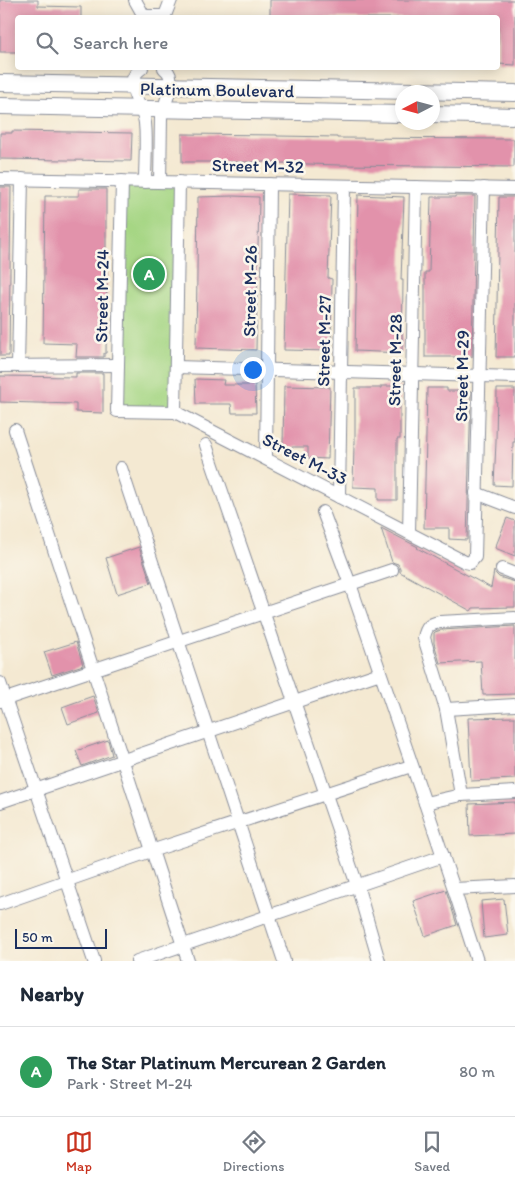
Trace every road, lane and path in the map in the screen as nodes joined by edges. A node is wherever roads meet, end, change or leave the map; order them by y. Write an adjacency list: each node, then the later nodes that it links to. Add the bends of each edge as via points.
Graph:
1 (136, 0): 3 (street)
2 (171, 0): 4 (street)
3 (144, 15)
4 (165, 15)
5 (138, 70): 8 (street)
6 (166, 70): 9 (street)
7 (0, 83): 8 (street, Platinum Boulevard)
8 (132, 86): 9 (street, Platinum Boulevard); 12 (street)
9 (171, 86): 10 (street, Platinum Boulevard); 13 (street)
10 (515, 92)
11 (0, 106): 12 (street, Platinum Boulevard)
12 (141, 109): 13 (street, Platinum Boulevard); 20 (street, via 145,124)
13 (163, 109): 14 (street, Platinum Boulevard); 21 (street)
14 (395, 114)
15 (440, 114): 16 (street)
16 (515, 116)
17 (0, 179): 18 (street, Street M-32)
18 (22, 180): 19 (street, Street M-32); 30 (street)
19 (122, 181): 20 (street, Street M-32); 28 (street, Street M-24)
20 (145, 182): 21 (street, Street M-32)
21 (160, 182): 22 (street, Street M-32)
22 (179, 182): 23 (street, Street M-32); 31 (street)
23 (270, 184): 24 (street, Street M-32); 32 (street, Street M-26)
24 (344, 186): 25 (street, Street M-32); 33 (street, Street M-27)
25 (416, 187): 26 (street, Street M-32); 34 (street, Street M-28)
26 (484, 188): 27 (street, Street M-32); 35 (street, Street M-29)
27 (515, 189)
28 (118, 365): 30 (street); 37 (street, Street M-24)
29 (0, 366): 30 (street)
30 (18, 366)
31 (176, 367): 32 (street); 38 (street)
32 (267, 369): 33 (street); 41 (street, Street M-26)
33 (341, 372): 34 (street); 44 (street, Street M-27)
34 (412, 374): 35 (street); 47 (street, Street M-28)
35 (479, 376): 36 (street); 43 (street, Street M-29)
36 (515, 377)
37 (118, 411): 38 (street, Street M-33)
38 (175, 412): 41 (street, Street M-33)
39 (15, 430): 56 (street)
40 (206, 445): 53 (street)
41 (266, 458): 44 (street, Street M-33)
42 (122, 468): 55 (street)
43 (476, 493): 45 (street); 48 (street, Street M-29, via 475,557)
44 (339, 496): 47 (street, Street M-33)
45 (515, 508)
46 (323, 512): 52 (street)
47 (409, 533): 48 (street, Street M-33)
48 (470, 562)
49 (502, 569): 51 (street)
50 (392, 570): 52 (street)
51 (515, 574)
52 (350, 584): 53 (street); 57 (street)
53 (264, 613): 55 (street); 60 (street)
54 (515, 618): 62 (street, via 432,623 426,630 424,638)
55 (178, 641): 56 (street); 63 (street)
56 (93, 670): 59 (street); 64 (street)
57 (380, 673): 60 (street); 65 (street)
58 (0, 683): 59 (street)
59 (3, 700): 66 (street)
60 (294, 702): 63 (street); 68 (street)
61 (515, 705): 62 (street)
62 (446, 709): 69 (street)
63 (208, 731): 64 (street); 72 (street)
64 (122, 760): 66 (street); 73 (street)
65 (411, 766): 68 (street); 71 (street)
66 (36, 790): 70 (street); 75 (street)
67 (515, 792): 69 (street)
68 (325, 794): 72 (street); 76 (street)
69 (461, 795): 71 (street)
70 (0, 802)
71 (425, 803): 74 (street)
72 (238, 823): 73 (street); 80 (street)
73 (151, 851): 75 (street); 81 (street)
74 (442, 856): 76 (street); 78 (street)
75 (66, 880): 79 (street); 82 (street)
76 (357, 885): 80 (street); 86 (street)
77 (515, 886): 78 (street)
78 (454, 889): 87 (street)
79 (0, 904)
80 (269, 916): 81 (street); 85 (street)
81 (182, 945): 83 (street); 84 (street)
82 (94, 961)
83 (137, 961)
84 (188, 961)
85 (284, 961)
86 (379, 961)
87 (477, 961)

